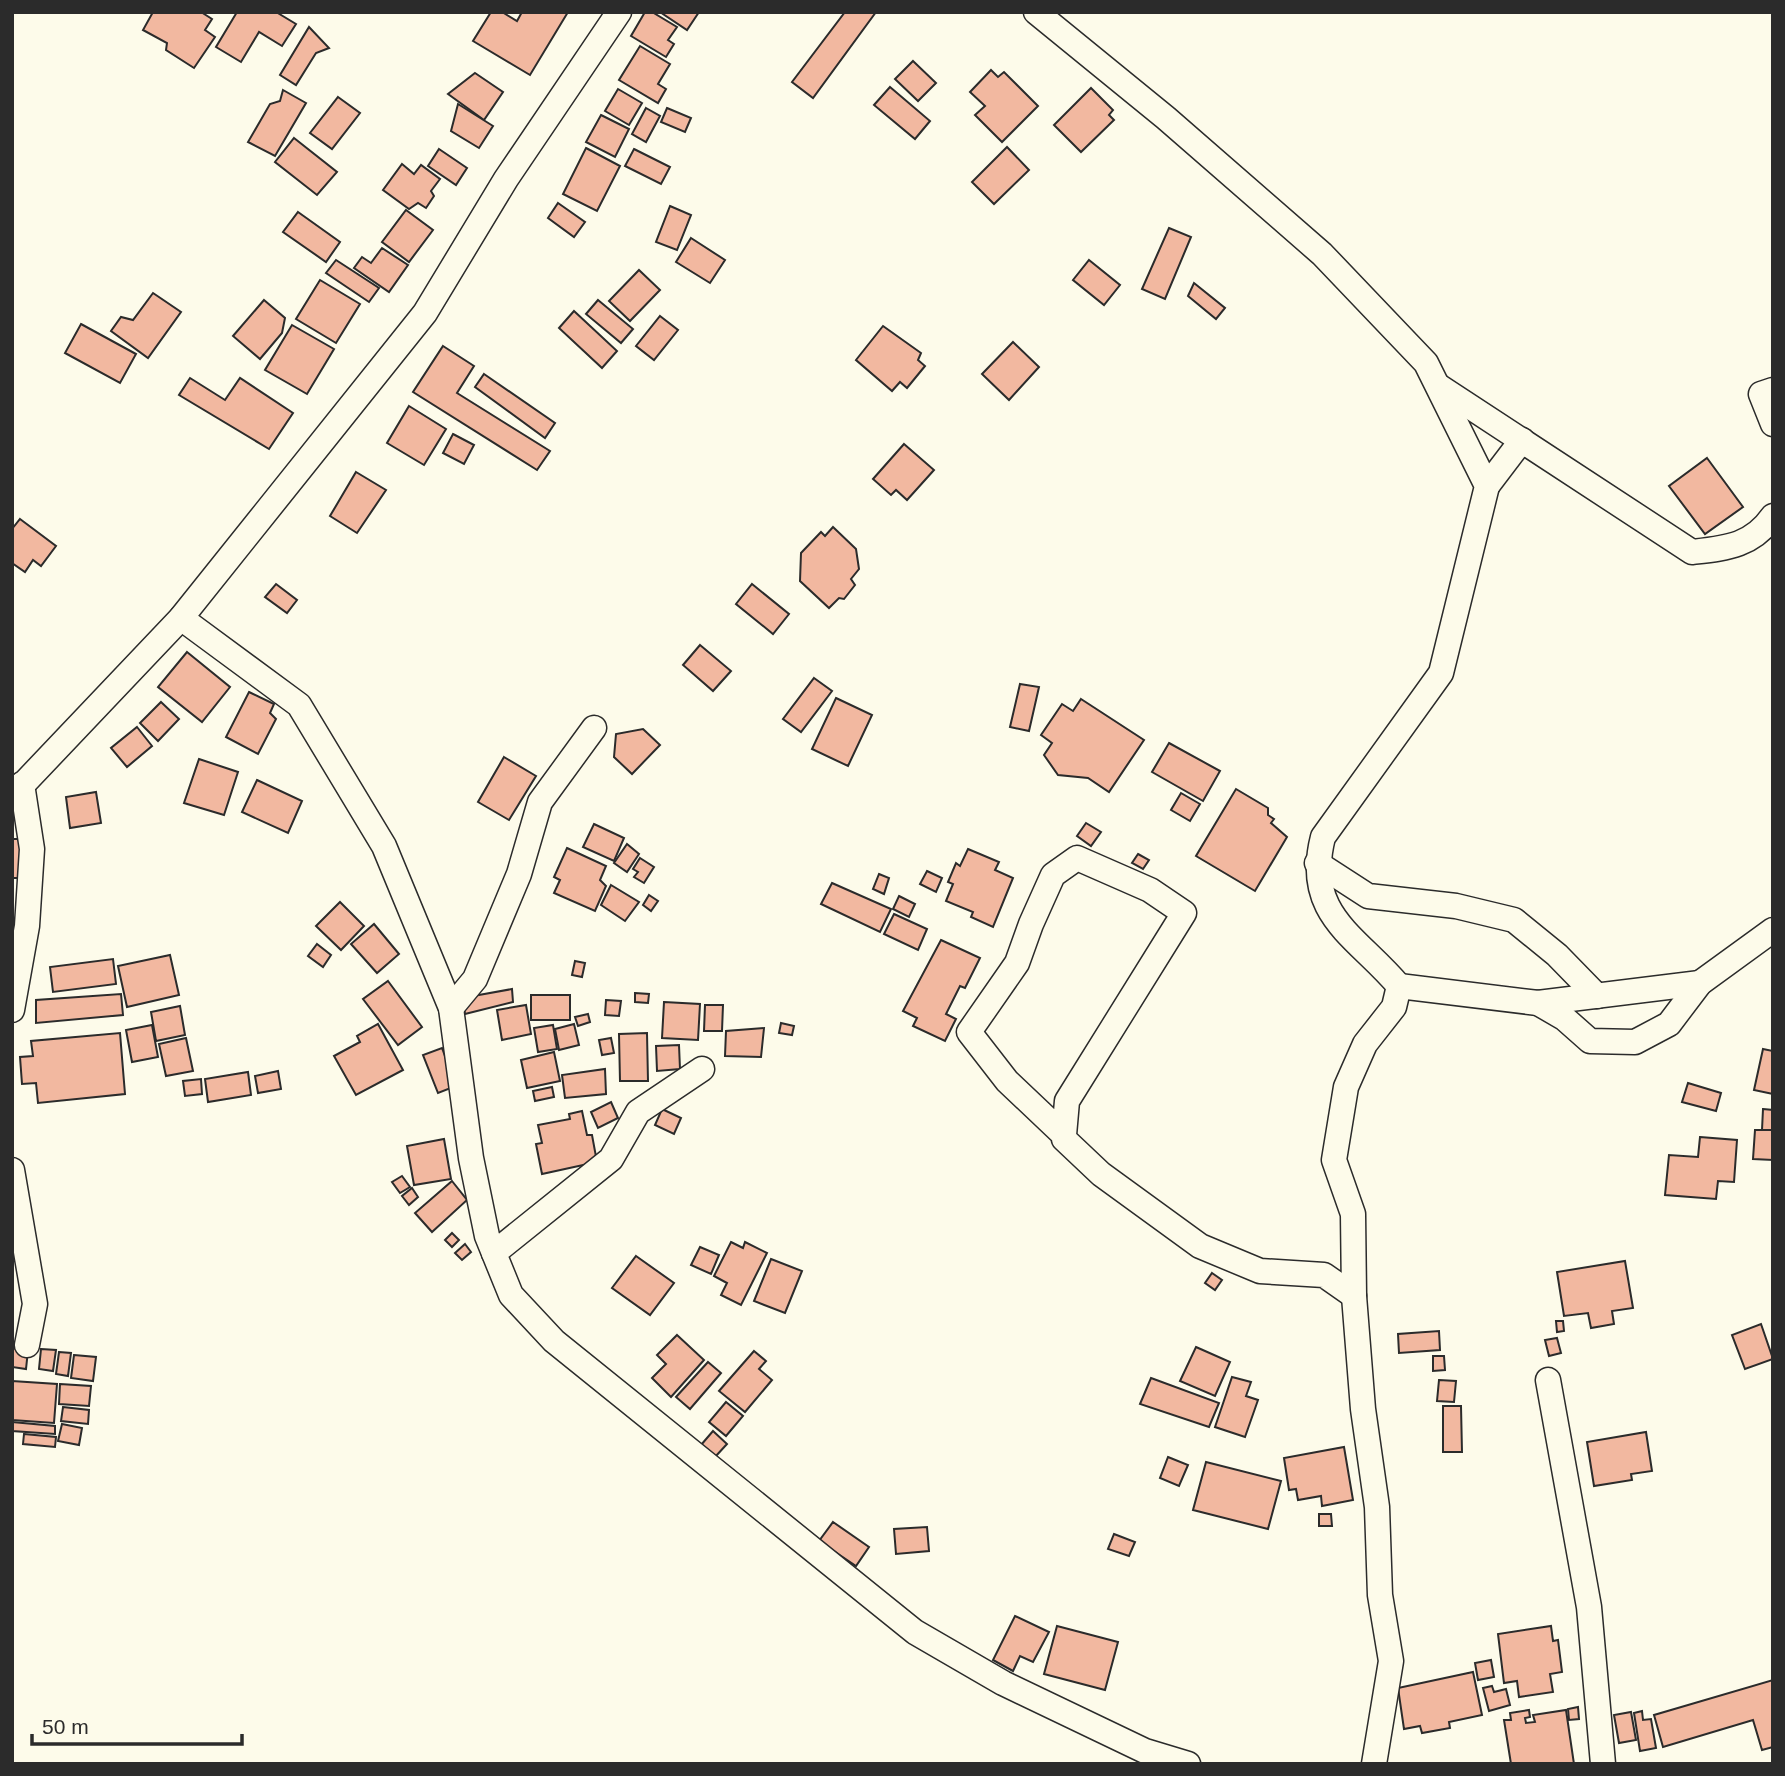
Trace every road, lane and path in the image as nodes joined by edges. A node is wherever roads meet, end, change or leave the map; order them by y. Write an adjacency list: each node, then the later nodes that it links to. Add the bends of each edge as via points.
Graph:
1 (619, 12): 9 (street, via 506,179 425,313)
2 (1036, 12): 3 (street, via 1322,254 1426,363)
3 (1437, 385): 6 (street); 7 (street)
4 (1773, 390): 5 (street, via 1761,394)
5 (1773, 424)
6 (1522, 440): 7 (street); 8 (street, via 1692,552 1728,547 1760,534)
7 (1487, 486): 12 (street, via 1441,673 1323,837)
8 (1773, 516)
9 (181, 618): 11 (street); 18 (street, via 299,705 384,846)
10 (594, 728): 18 (street, via 540,802 519,874 475,979)
11 (17, 790): 19 (street, via 32,849 27,926)
12 (1317, 863): 15 (street, via 1325,898 1339,927); 16 (street, via 1368,896 1456,906 1514,920)
13 (1773, 930): 14 (street)
14 (1700, 983): 16 (street); 17 (street, via 1669,1024 1635,1042 1590,1041)
15 (1399, 986): 17 (street); 24 (street, via 1394,1007 1365,1044 1346,1087 1334,1160 1353,1214)
16 (1597, 996): 17 (street)
17 (1538, 1003)
18 (451, 1008): 23 (street, via 471,1158 486,1236)
19 (12, 1010)
20 (702, 1069): 23 (street, via 638,1112 611,1160)
21 (1064, 1135): 21 (street, via 1067,1101 1184,913 1150,890 1077,858 1053,875 1017,963 969,1032 1007,1081); 24 (street, via 1101,1174 1200,1246 1260,1271 1324,1275)
22 (12, 1170): 25 (street, via 35,1304)
23 (494, 1253): 27 (street, via 511,1295 554,1341 915,1632 1015,1689 1145,1751)
24 (1354, 1296): 28 (street, via 1377,1507 1380,1595 1391,1661)
25 (27, 1345)
26 (1548, 1380): 29 (street, via 1589,1607)
27 (1188, 1764)
28 (1374, 1764)
29 (1603, 1764)

